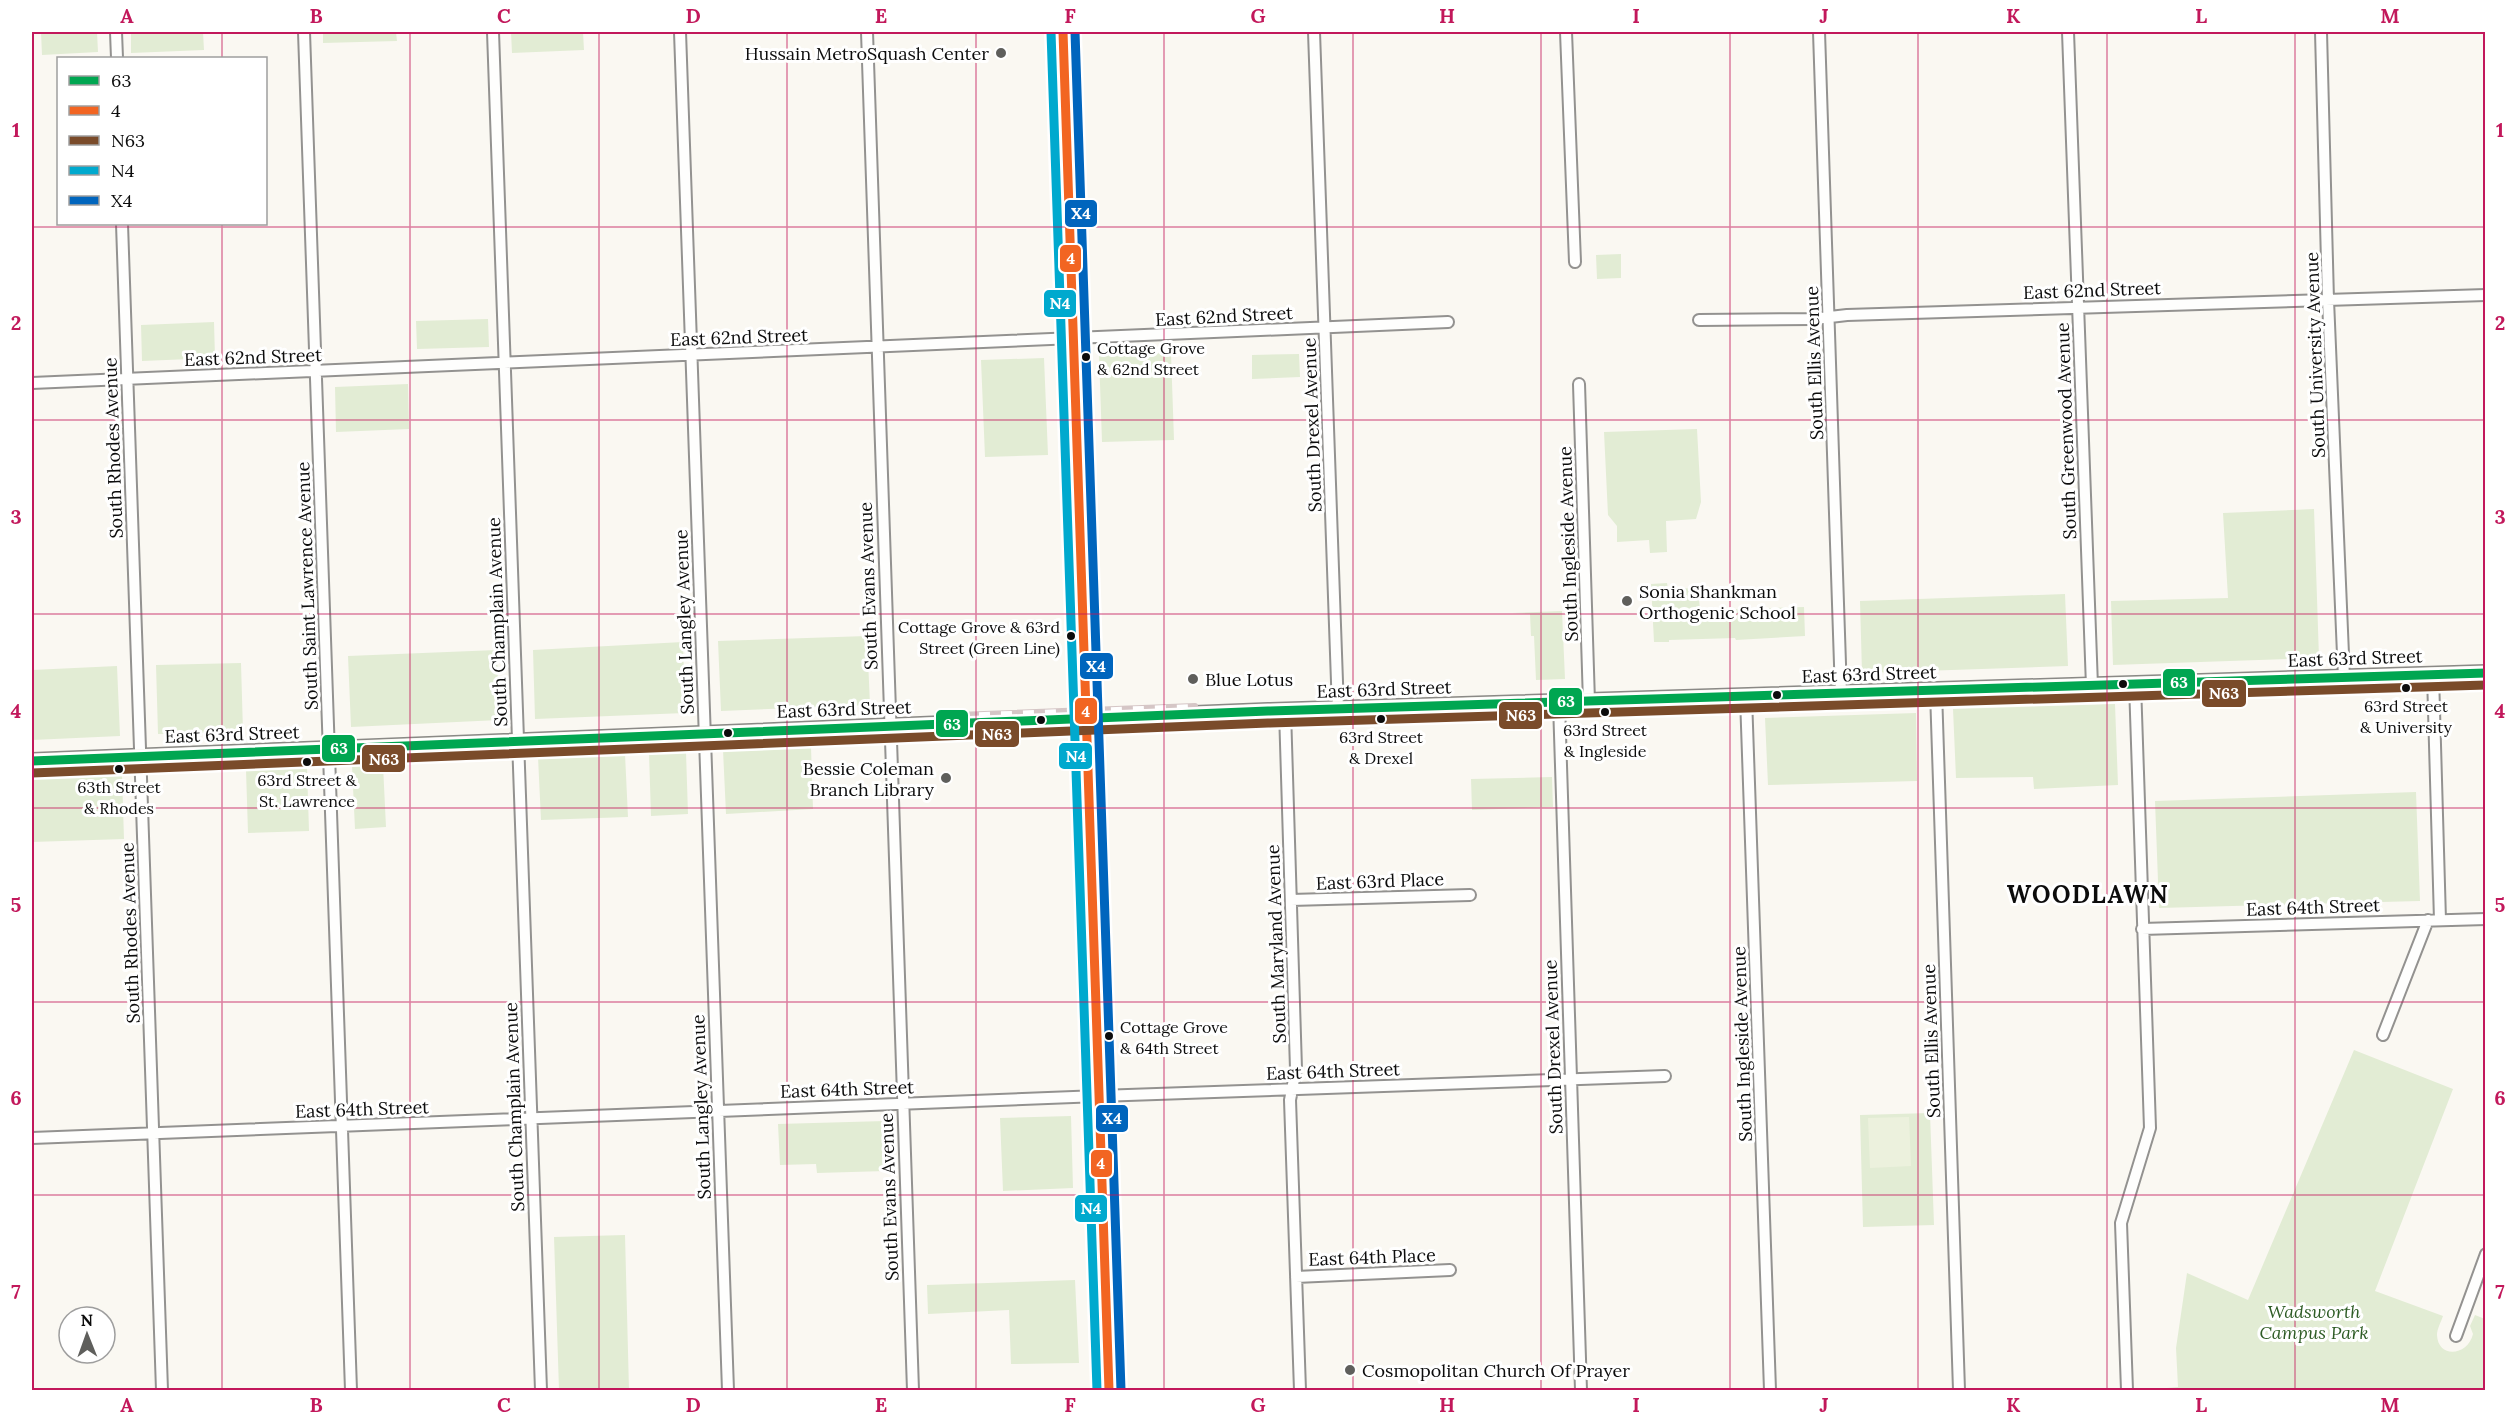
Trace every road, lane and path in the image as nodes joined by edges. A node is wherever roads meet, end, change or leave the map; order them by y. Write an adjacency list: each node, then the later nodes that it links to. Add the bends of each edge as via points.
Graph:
1 (116, 32): 12 (street)
2 (304, 32): 26 (street, South Saint Lawrence Avenue)
3 (493, 32): 25 (street, South Champlain Avenue)
4 (680, 32): 24 (street, South Langley Avenue)
5 (867, 32): 23 (street, South Evans Avenue)
6 (1063, 32): 22 (main road)
7 (1314, 32): 21 (street, South Drexel Avenue)
8 (1566, 32): 14 (street)
9 (1819, 32): 18 (street, South Ellis Avenue)
10 (2068, 32): 17 (street, South Greenwood Avenue)
11 (2321, 32): 16 (street, South University Avenue)
12 (117, 57)
13 (122, 225): 27 (street, South Rhodes Avenue)
14 (1575, 262)
15 (2486, 295): 16 (street, East 62nd Street)
16 (2328, 300): 17 (street, East 62nd Street); 32 (street, South University Avenue)
17 (2078, 307): 18 (street, East 62nd Street); 34 (street, South Greenwood Avenue)
18 (1829, 317): 19 (street, East 62nd Street); 36 (street, South Ellis Avenue)
19 (1699, 320)
20 (1448, 322): 21 (street, East 62nd Street)
21 (1325, 327): 22 (street, East 62nd Street); 40 (street, South Drexel Avenue)
22 (1074, 340): 23 (street, East 62nd Street); 42 (main road)
23 (878, 348): 24 (street, East 62nd Street); 43 (street, South Evans Avenue)
24 (692, 356): 25 (street, East 62nd Street); 44 (street, South Langley Avenue)
25 (505, 363): 26 (street, East 62nd Street); 45 (street, South Champlain Avenue)
26 (316, 371): 27 (street, East 62nd Street); 46 (street, South Saint Lawrence Avenue)
27 (127, 379): 28 (street, East 62nd Street); 47 (street, South Rhodes Avenue)
28 (32, 383)
29 (1579, 384): 38 (street, South Ingleside Avenue)
30 (2486, 673): 31 (main road, East 63rd Street)
31 (2433, 675): 32 (main road, East 63rd Street); 53 (street)
32 (2344, 678): 33 (main road, East 63rd Street)
33 (2135, 684): 34 (main road, East 63rd Street); 54 (street)
34 (2092, 686): 35 (main road, East 63rd Street)
35 (1936, 691): 36 (main road, East 63rd Street); 79 (street, South Ellis Avenue)
36 (1841, 694): 37 (main road, East 63rd Street)
37 (1746, 697): 38 (main road, East 63rd Street); 78 (street, South Ingleside Avenue)
38 (1589, 702): 39 (main road, East 63rd Street)
39 (1559, 703): 40 (main road, East 63rd Street); 57 (street, South Drexel Avenue)
40 (1338, 710): 41 (main road, East 63rd Street)
41 (1285, 711): 42 (main road, East 63rd Street); 50 (street, South Maryland Avenue)
42 (1088, 718): 43 (main road, East 63rd Street); 59 (main road)
43 (889, 726): 44 (main road, East 63rd Street); 60 (street, South Evans Avenue)
44 (705, 734): 45 (main road, East 63rd Street); 61 (street, South Langley Avenue)
45 (518, 742): 46 (main road, East 63rd Street); 62 (street, South Champlain Avenue)
46 (329, 749): 47 (main road, East 63rd Street); 63 (street, South Saint Lawrence Avenue)
47 (140, 757): 48 (main road, East 63rd Street); 64 (street, South Rhodes Avenue)
48 (32, 761)
49 (1470, 895): 50 (street, East 63rd Place)
50 (1291, 900): 58 (street, South Maryland Avenue, via 1296,1074)
51 (2486, 919): 53 (street, East 64th Street)
52 (2428, 920): 53 (street, East 64th Street); 54 (street, East 64th Street); 55 (street)
53 (2440, 920)
54 (2142, 929): 80 (street, via 2150,1128 2121,1223)
55 (2383, 1035)
56 (1665, 1076): 57 (street, East 64th Street)
57 (1571, 1079): 58 (street, East 64th Street); 77 (street, South Drexel Avenue)
58 (1293, 1089): 59 (street, East 64th Street); 68 (street, South Maryland Avenue, via 1290,1100)
59 (1099, 1096): 60 (street, East 64th Street); 75 (main road)
60 (903, 1104): 61 (street, East 64th Street); 74 (street, South Evans Avenue)
61 (718, 1111): 62 (street, East 64th Street); 73 (street, South Langley Avenue)
62 (531, 1118): 63 (street, East 64th Street); 72 (street, South Champlain Avenue)
63 (342, 1126): 64 (street, East 64th Street); 71 (street, South Saint Lawrence Avenue)
64 (153, 1133): 65 (street, East 64th Street); 70 (street, South Rhodes Avenue)
65 (32, 1138)
66 (2486, 1254): 69 (street)
67 (1450, 1270): 68 (street, East 64th Place)
68 (1296, 1277): 76 (street, South Maryland Avenue)
69 (2456, 1336)
70 (162, 1390)
71 (351, 1390)
72 (541, 1390)
73 (728, 1390)
74 (913, 1390)
75 (1109, 1390)
76 (1299, 1390)
77 (1581, 1390)
78 (1770, 1390)
79 (1959, 1390)
80 (2127, 1390)

